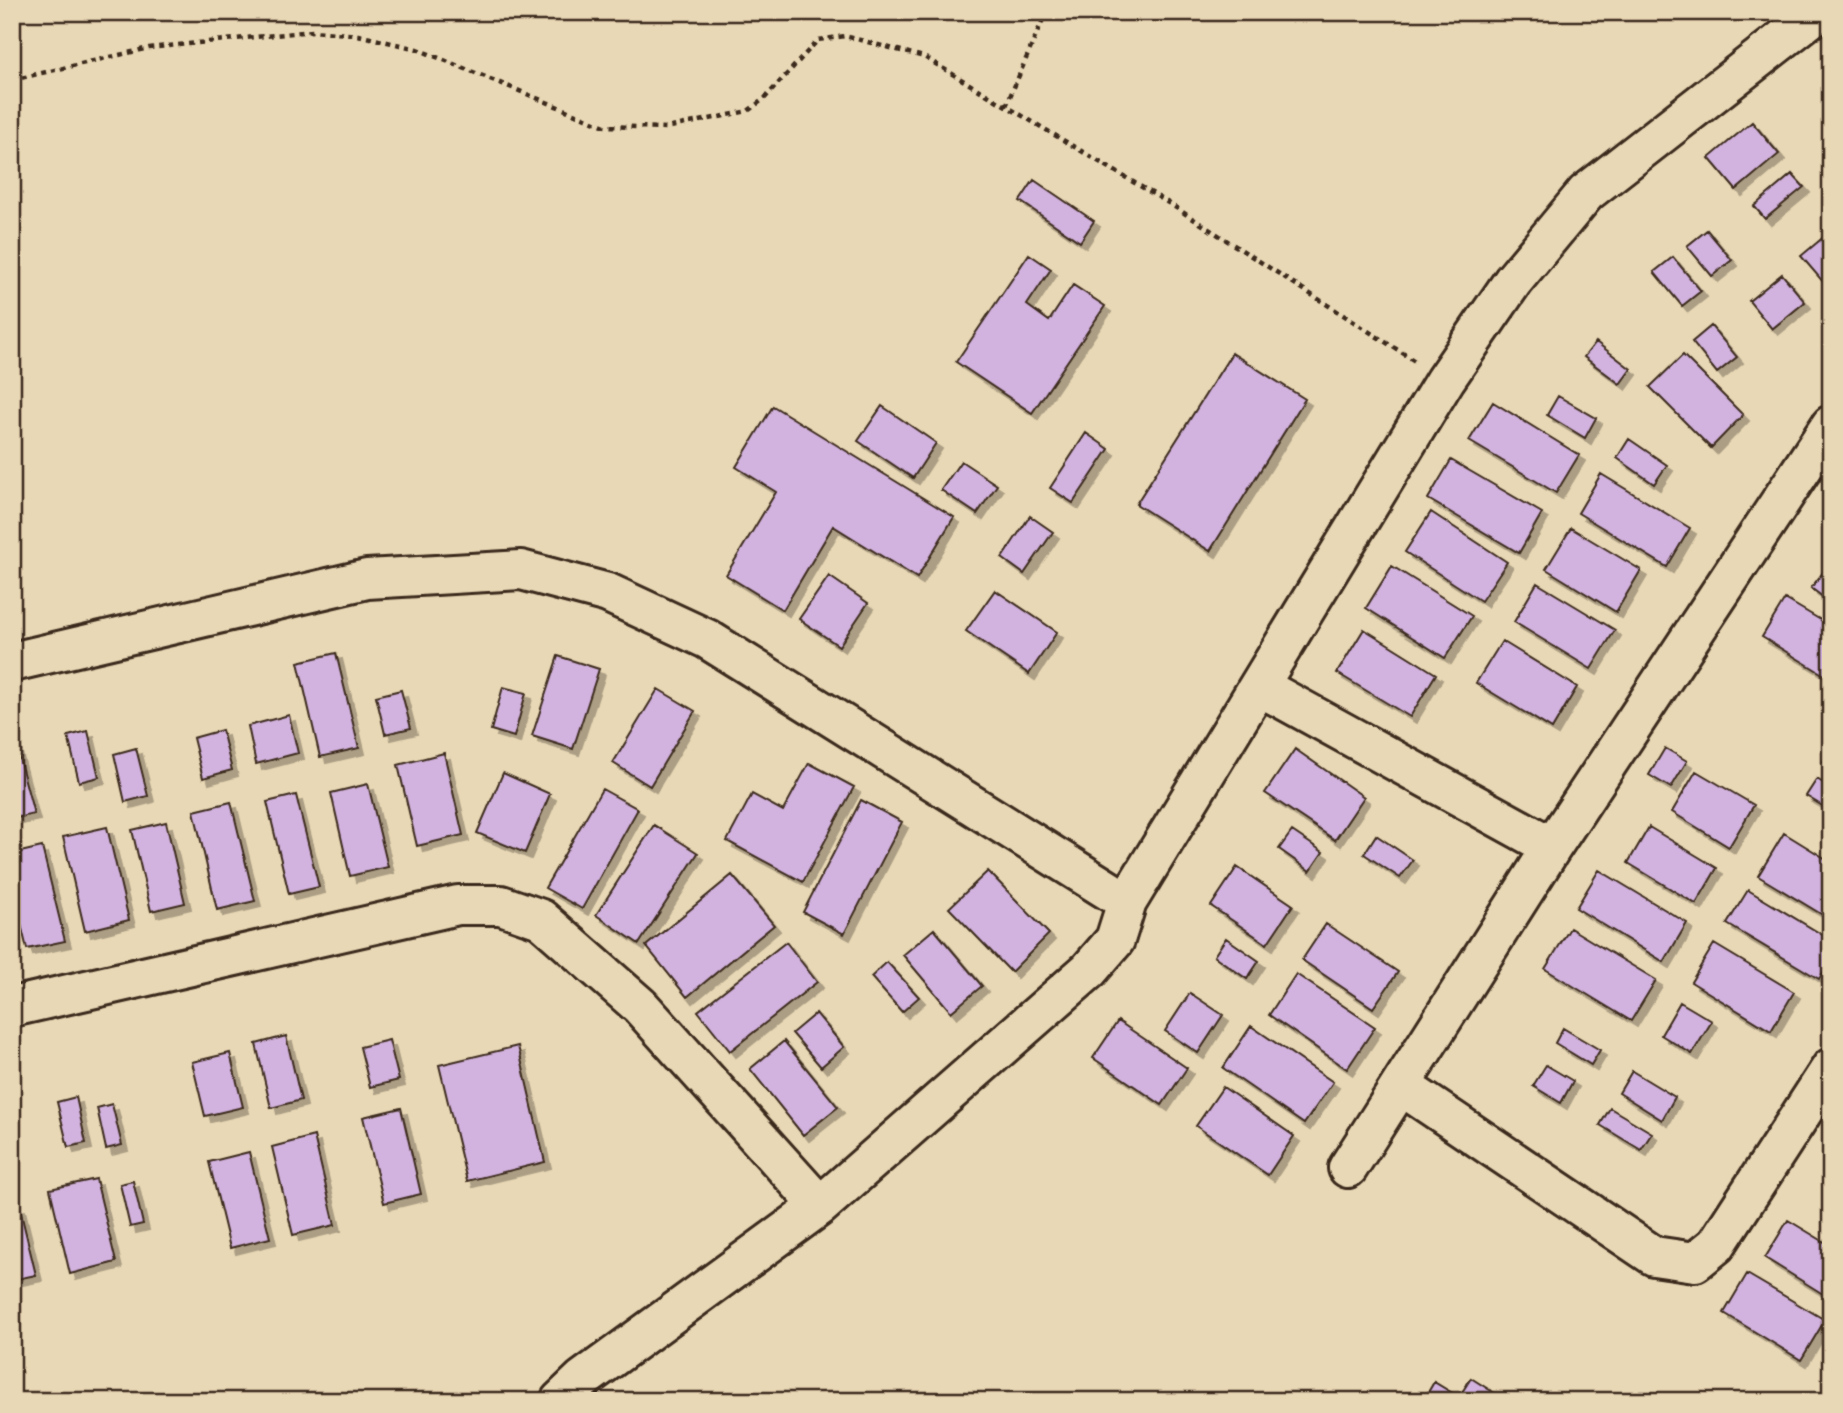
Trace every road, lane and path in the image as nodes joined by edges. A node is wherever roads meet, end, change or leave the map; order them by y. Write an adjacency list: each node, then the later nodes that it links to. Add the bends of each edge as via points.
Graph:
1 (1046, 12): 4 (path)
2 (1818, 12): 5 (street, via 1586,193 1513,281)
3 (12, 80): 4 (path, via 149,47 313,31 358,34 417,49 605,126 666,128 748,111 818,40 845,36 924,57)
4 (1006, 106): 5 (path, via 1170,204)
5 (1445, 380): 8 (street)
6 (1831, 425): 9 (street)
7 (12, 662): 10 (street, via 367,579 521,570 608,593 707,639)
8 (1259, 686): 9 (street); 10 (street)
9 (1552, 847): 13 (street)
10 (1127, 902): 15 (street, via 1115,940 1089,970)
11 (12, 1007): 15 (street, via 458,905 501,905 541,919 640,1006)
12 (1831, 1068): 13 (street, via 1716,1245 1695,1262 1654,1256)
13 (1403, 1087): 14 (street)
14 (1348, 1168)
15 (820, 1206): 16 (street, via 594,1370)
16 (560, 1401)

